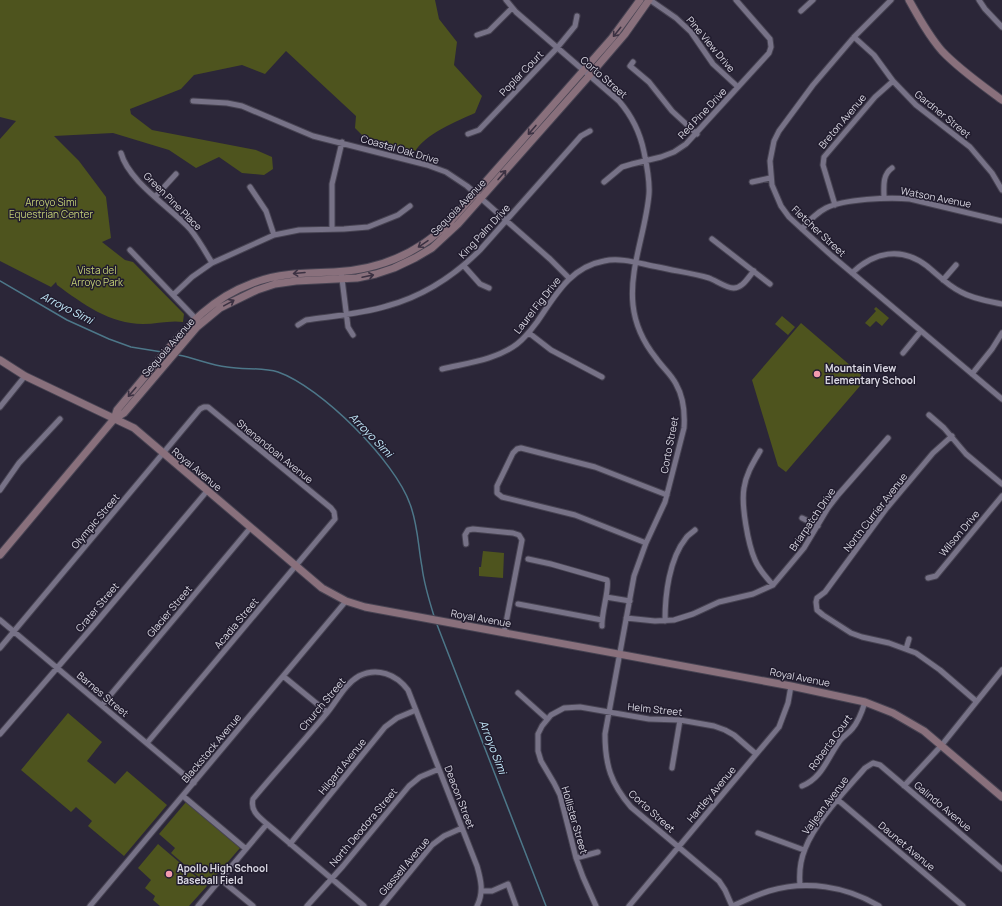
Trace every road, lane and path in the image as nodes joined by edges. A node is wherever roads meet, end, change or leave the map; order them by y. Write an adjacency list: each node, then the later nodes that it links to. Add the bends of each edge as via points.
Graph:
1 (506, 0): 9 (street, Corto Street)
2 (640, 0): 17 (main road, Sequoia Avenue, one-way to 17)
3 (649, 0): 17 (main road, Sequoia Avenue, via 625,34); 19 (street, Pine View Drive, via 676,18 690,32 713,64)
4 (736, 0): 19 (street, Red Pine Drive, via 771,42 769,53)
5 (813, 0): 10 (street)
6 (891, 0): 14 (street, Fletcher Street)
7 (909, 0): 20 (main road, via 942,51 963,71)
8 (979, 0): 12 (street)
9 (512, 8): 13 (street, via 489,31); 15 (street, Corto Street)
10 (801, 11)
11 (577, 16): 15 (street, Poplar Court, via 575,26)
12 (1002, 27)
13 (477, 35)
14 (854, 37): 18 (street, Gardner Street, via 874,56); 30 (street, Fletcher Street, via 779,132 771,153)
15 (557, 48): 17 (street, Corto Street); 23 (street, Poplar Court, via 479,130)
16 (633, 62): 24 (street, via 630,66 649,82 672,111)
17 (586, 74): 27 (street, Corto Street, via 619,102 630,115 640,134); 35 (main road, Sequoia Avenue)
18 (893, 81): 34 (street, Gardner Street, via 916,105 970,147 992,173); 38 (street, Breton Avenue, via 875,97 824,157 823,165)
19 (738, 87): 24 (street, Red Pine Drive)
20 (1002, 100)
21 (193, 101): 25 (street, Coastal Oak Drive, via 242,106 303,132)
22 (590, 131): 40 (street, King Palm Drive, via 581,136)
23 (468, 134)
24 (697, 134): 27 (street, Red Pine Drive, via 674,152)
25 (342, 142): 35 (street, Coastal Oak Drive, via 436,168 458,179); 42 (street, via 332,184)
26 (122, 152): 36 (street, Green Pine Place, via 123,160 136,178)
27 (646, 161): 31 (street, Red Pine Drive, via 622,168); 48 (street, Corto Street, via 649,195)
28 (892, 168): 37 (street, via 885,176)
29 (176, 174): 36 (street)
30 (770, 178): 32 (street); 43 (street, Fletcher Street, via 781,206)
31 (604, 182)
32 (752, 182)
33 (250, 187): 44 (street, via 266,211)
34 (1002, 190)
35 (478, 196): 40 (street, Coastal Oak Drive); 51 (main road, Sequoia Avenue, one-way to 51, via 442,230 411,252 374,266); 55 (main road, Sequoia Avenue, one-way to 35, via 394,268 432,248 446,237)
36 (155, 197): 47 (street, Green Pine Place, via 190,230)
37 (884, 198): 38 (street, Watson Avenue); 41 (street, Watson Avenue, via 910,199)
38 (835, 204): 43 (street, Watson Avenue, via 818,213)
39 (410, 206): 42 (street, via 398,215 368,227)
40 (507, 221): 50 (street, King Palm Drive); 54 (street, Coastal Oak Drive)
41 (1002, 221)
42 (332, 229): 44 (street)
43 (802, 229): 53 (street, Fletcher Street)
44 (274, 234): 47 (street)
45 (712, 239): 52 (street)
46 (130, 250): 59 (street)
47 (212, 263): 59 (street, via 192,277)
48 (636, 263): 52 (street, Laurel Fig Drive, via 700,276 733,288 742,285); 54 (street, Laurel Fig Drive, via 607,260 595,262); 87 (street, Corto Street, via 632,292 637,323 649,348 676,384 684,408 684,428)
49 (956, 265): 56 (street)
50 (464, 266): 58 (street, via 480,284); 61 (street, King Palm Drive, via 434,286 404,301 382,308)
51 (341, 271): 55 (street); 62 (main road, Sequoia Avenue, one-way to 62, via 283,275 253,283 215,302)
52 (754, 271): 57 (street)
53 (852, 273): 56 (street, via 872,258 897,254 910,256 919,261); 64 (street, Fletcher Street)
54 (569, 278): 65 (street, Laurel Fig Drive)
55 (341, 280): 61 (street); 62 (main road, Sequoia Avenue, one-way to 55, via 257,290 275,284)
56 (943, 280): 60 (street, via 960,292)
57 (770, 284)
58 (489, 288)
59 (174, 295): 62 (street)
60 (1002, 304)
61 (346, 314): 63 (street, King Palm Drive, via 306,320); 67 (street)
62 (198, 321): 79 (main road, Sequoia Avenue, via 190,336 124,413); 79 (main road, Sequoia Avenue, one-way to 79, via 180,334 117,410)
63 (298, 325)
64 (921, 331): 68 (street); 71 (street, Fletcher Street)
65 (529, 333): 70 (street, Laurel Fig Drive, via 502,353); 73 (street, via 551,350)
66 (1002, 333): 71 (street)
67 (352, 335)
68 (903, 353)
69 (0, 360): 72 (main road, Royal Avenue)
70 (442, 369)
71 (972, 374): 74 (street, Fletcher Street)
72 (25, 376): 75 (street); 79 (main road, Royal Avenue)
73 (602, 377)
74 (1002, 399)
75 (0, 407)
76 (204, 407): 83 (street, Olympic Street); 89 (street, Shenandoah Avenue)
77 (929, 415): 80 (street)
78 (60, 419): 85 (street, via 20,463)
79 (114, 419): 83 (main road, Royal Avenue, via 134,428); 96 (main road, Sequoia Avenue)
80 (952, 436): 84 (street, via 966,454); 114 (street, North Currier Avenue, via 933,453 886,509 816,602 820,613 851,633)
81 (888, 438): 91 (street, Briarpatch Drive, via 838,495)
82 (760, 451): 100 (street, via 746,478 743,500 752,552 760,570)
83 (163, 454): 86 (main road, Royal Avenue); 110 (street, Olympic Street)
84 (1002, 484)
85 (0, 490)
86 (207, 491): 92 (main road, Royal Avenue); 116 (street, Crater Street)
87 (667, 495): 94 (street, Corto Street); 94 (street, via 595,467 521,448 513,453 497,486 497,493 502,497 575,515)
88 (1002, 496): 99 (street, Wilson Drive, via 936,576)
89 (334, 512): 98 (street, Acadia Street, via 335,519)
90 (802, 518): 91 (street)
91 (818, 526): 100 (street, Briarpatch Drive, via 804,548)
92 (251, 527): 98 (main road, Royal Avenue); 123 (street, Glacier Street)
93 (695, 530): 108 (street, via 686,538 672,567 666,595)
94 (646, 543): 103 (street, Corto Street, via 634,576)
95 (466, 544): 111 (street, via 465,535 468,530 473,529 520,535 522,540)
96 (0, 556)
97 (528, 559): 101 (street, via 607,580)
98 (296, 565): 102 (main road, Royal Avenue, via 322,588); 130 (street, Acadia Street)
99 (928, 578)
100 (773, 585): 108 (street, Briarpatch Drive, via 753,594 718,602 686,617)
101 (606, 597): 103 (street); 107 (street)
102 (346, 601): 111 (main road, Royal Avenue, via 365,607); 118 (street, Blackstock Avenue)
103 (630, 601): 105 (street, Corto Street)
104 (518, 604): 107 (street)
105 (626, 618): 108 (street, Briarpatch Drive); 115 (street, Corto Street)
106 (0, 620): 110 (street, Barnes Street)
107 (602, 620): 109 (street)
108 (665, 621)
109 (602, 626)
110 (14, 631): 113 (street, Olympic Street); 116 (street, Barnes Street)
111 (504, 633): 115 (main road, Royal Avenue)
112 (909, 639): 114 (street)
113 (0, 648)
114 (906, 649): 121 (street, via 929,661)
115 (620, 654): 119 (main road, Royal Avenue); 126 (street, Corto Street)
116 (57, 667): 123 (street, Barnes Street); 129 (street, Crater Street)
117 (1002, 670): 121 (street)
118 (283, 676): 125 (street); 136 (street, Blackstock Avenue)
119 (791, 686): 122 (main road, Royal Avenue); 132 (street, Hartley Avenue, via 779,726)
120 (518, 693): 127 (street)
121 (976, 701): 131 (street)
122 (865, 702): 131 (main road, Royal Avenue, via 911,723); 137 (street, Roberta Court, via 859,720 840,741 828,762 812,782)
123 (102, 705): 130 (street, Barnes Street)
124 (416, 710): 125 (street, Church Street, via 402,682 378,672 364,674 353,680); 135 (street, Deacon Street); 145 (street, Hilgard Avenue, via 397,718 385,728)
125 (327, 712): 142 (street, Church Street, via 253,799 251,805 255,813)
126 (609, 712): 127 (street, Helm Street, via 570,707 557,711); 128 (street, Helm Street, via 649,720); 146 (street, Corto Street, via 605,752 614,784 631,807)
127 (547, 719): 150 (street, Hollister Street, via 538,734 538,751 560,795)
128 (680, 720): 132 (street, Helm Street, via 724,730); 134 (street)
129 (0, 734)
130 (147, 743): 136 (street, Barnes Street)
131 (941, 746): 138 (street); 140 (main road, Royal Avenue)
132 (756, 754): 146 (street, Hartley Avenue)
133 (870, 764): 138 (street, Galindo Avenue, via 877,763); 141 (street, Valjean Avenue)
134 (672, 768)
135 (440, 769): 143 (street, Deacon Street); 152 (street, North Deodora Street, via 420,777 409,786)
136 (194, 783): 139 (street, Blackstock Avenue)
137 (802, 786)
138 (904, 786): 151 (street, Galindo Avenue)
139 (183, 796): 147 (street); 156 (street, Blackstock Avenue)
140 (1002, 797)
141 (838, 800): 148 (street, Valjean Avenue, via 815,830); 168 (street, Daunet Avenue)
142 (267, 824): 145 (street); 147 (street)
143 (462, 828): 155 (street, Deacon Street, via 477,866); 161 (street, Glassell Avenue, via 432,845)
144 (758, 834): 148 (street)
145 (290, 844): 152 (street)
146 (679, 847): 165 (street, Hartley Avenue); 166 (street, Corto Street, via 719,881)
147 (246, 849): 153 (street)
148 (804, 850): 154 (street, Valjean Avenue)
149 (598, 852): 150 (street)
150 (576, 858): 164 (street, Hollister Street)
151 (1002, 869)
152 (331, 878): 159 (street, North Deodora Street); 160 (street)
153 (220, 879): 157 (street); 158 (street)
154 (800, 886): 166 (street, via 768,891); 167 (street, via 840,889)
155 (482, 891): 162 (street, Deacon Street); 163 (street, via 492,891 508,884)
156 (90, 906)
157 (198, 906)
158 (253, 906)
159 (307, 906)
160 (364, 906)
161 (382, 906)
162 (477, 906)
163 (516, 906)
164 (596, 906)
165 (629, 906)
166 (732, 906)
167 (879, 906)
168 (963, 906)

